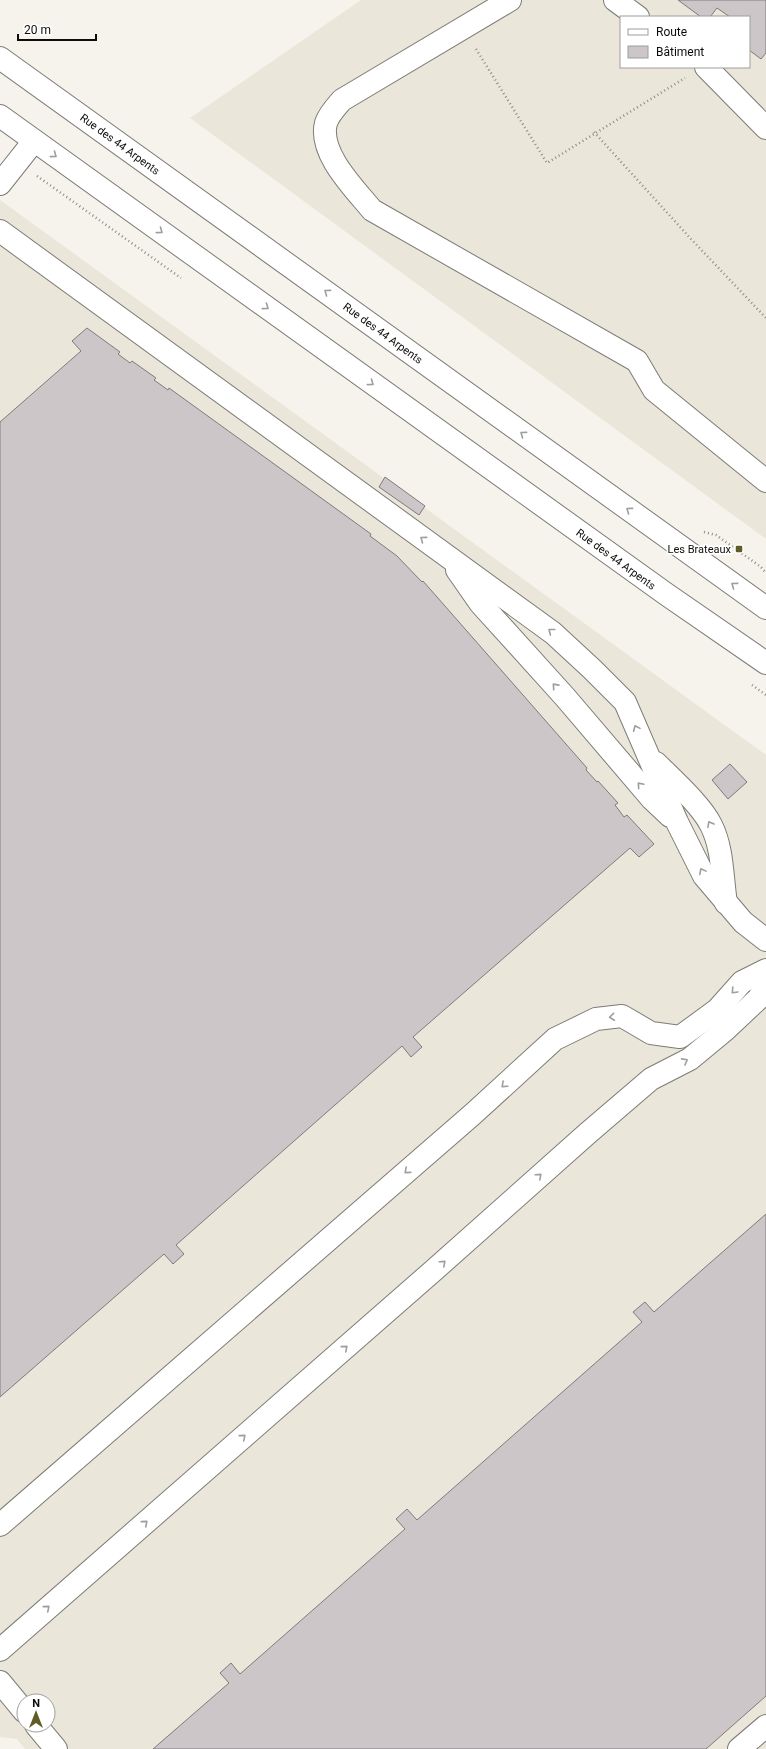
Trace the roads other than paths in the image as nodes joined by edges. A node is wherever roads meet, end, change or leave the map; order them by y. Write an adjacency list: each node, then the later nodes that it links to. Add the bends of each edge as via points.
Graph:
1 (510, 0): 11 (street, via 342,100 326,122 326,145 342,173 372,210 637,361 654,390)
2 (615, 0): 3 (street)
3 (637, 16)
4 (0, 58): 13 (street, Rue des 44 Arpents, one-way to 4)
5 (698, 71): 7 (street)
6 (0, 116): 8 (street, Rue des 44 Arpents)
7 (766, 128)
8 (34, 141): 9 (street); 14 (street, Rue des 44 Arpents, one-way to 14, via 653,585)
9 (0, 184)
10 (0, 231): 12 (street, one-way to 10)
11 (766, 481)
12 (449, 558): 15 (street, one-way to 12, via 625,702 592,669 553,633); 16 (street, one-way to 12, via 652,799 480,603)
13 (766, 608)
14 (766, 663)
15 (647, 754): 16 (street); 17 (street, one-way to 15, via 718,843 711,824 698,806)
16 (677, 822): 17 (street, one-way to 16, via 704,876)
17 (726, 903): 18 (street, via 743,922)
18 (766, 940)
19 (766, 970): 21 (street, one-way to 21, via 742,982 717,1010 680,1037 650,1033 622,1016 596,1019 554,1039 473,1114)
20 (766, 987): 22 (street, one-way to 20, via 650,1079 690,1058 725,1030 758,999)
21 (0, 1525)
22 (0, 1650)
23 (0, 1682): 24 (street)
24 (16, 1701)
25 (766, 1726): 28 (street)
26 (43, 1733): 27 (street)
27 (56, 1749)
28 (739, 1749)

